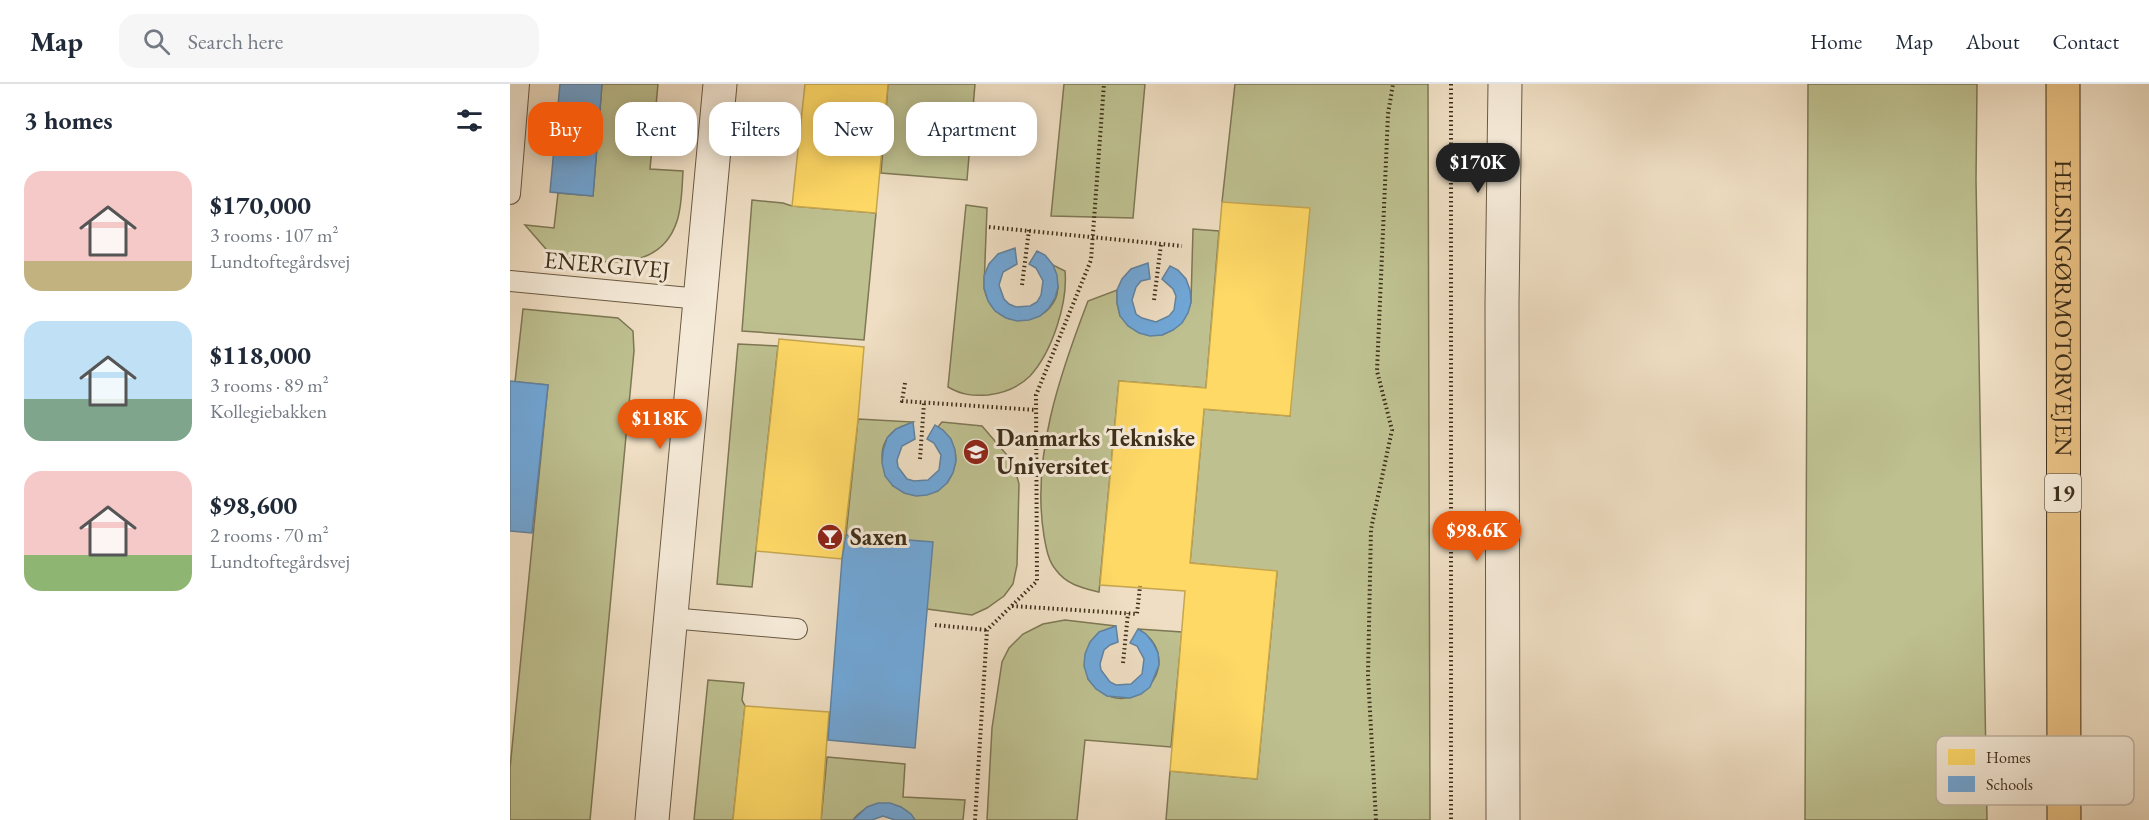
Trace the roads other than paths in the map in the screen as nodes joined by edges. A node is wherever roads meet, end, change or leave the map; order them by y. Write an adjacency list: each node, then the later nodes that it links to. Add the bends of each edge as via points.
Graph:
1 (519, 84): 5 (lane)
2 (720, 84): 7 (street)
3 (1505, 84): 13 (street)
4 (2063, 84): 10 (highway, HELSINGØRMOTORVEJEN / 19)
5 (510, 194)
6 (510, 281): 7 (lane, ENERGIVEJ)
7 (700, 299): 8 (street)
8 (670, 618): 9 (lane); 12 (street)
9 (797, 629)
10 (2064, 736)
11 (2064, 805): 14 (highway, HELSINGØRMOTORVEJEN / 19)
12 (652, 820)
13 (1503, 820)
14 (2064, 820)

